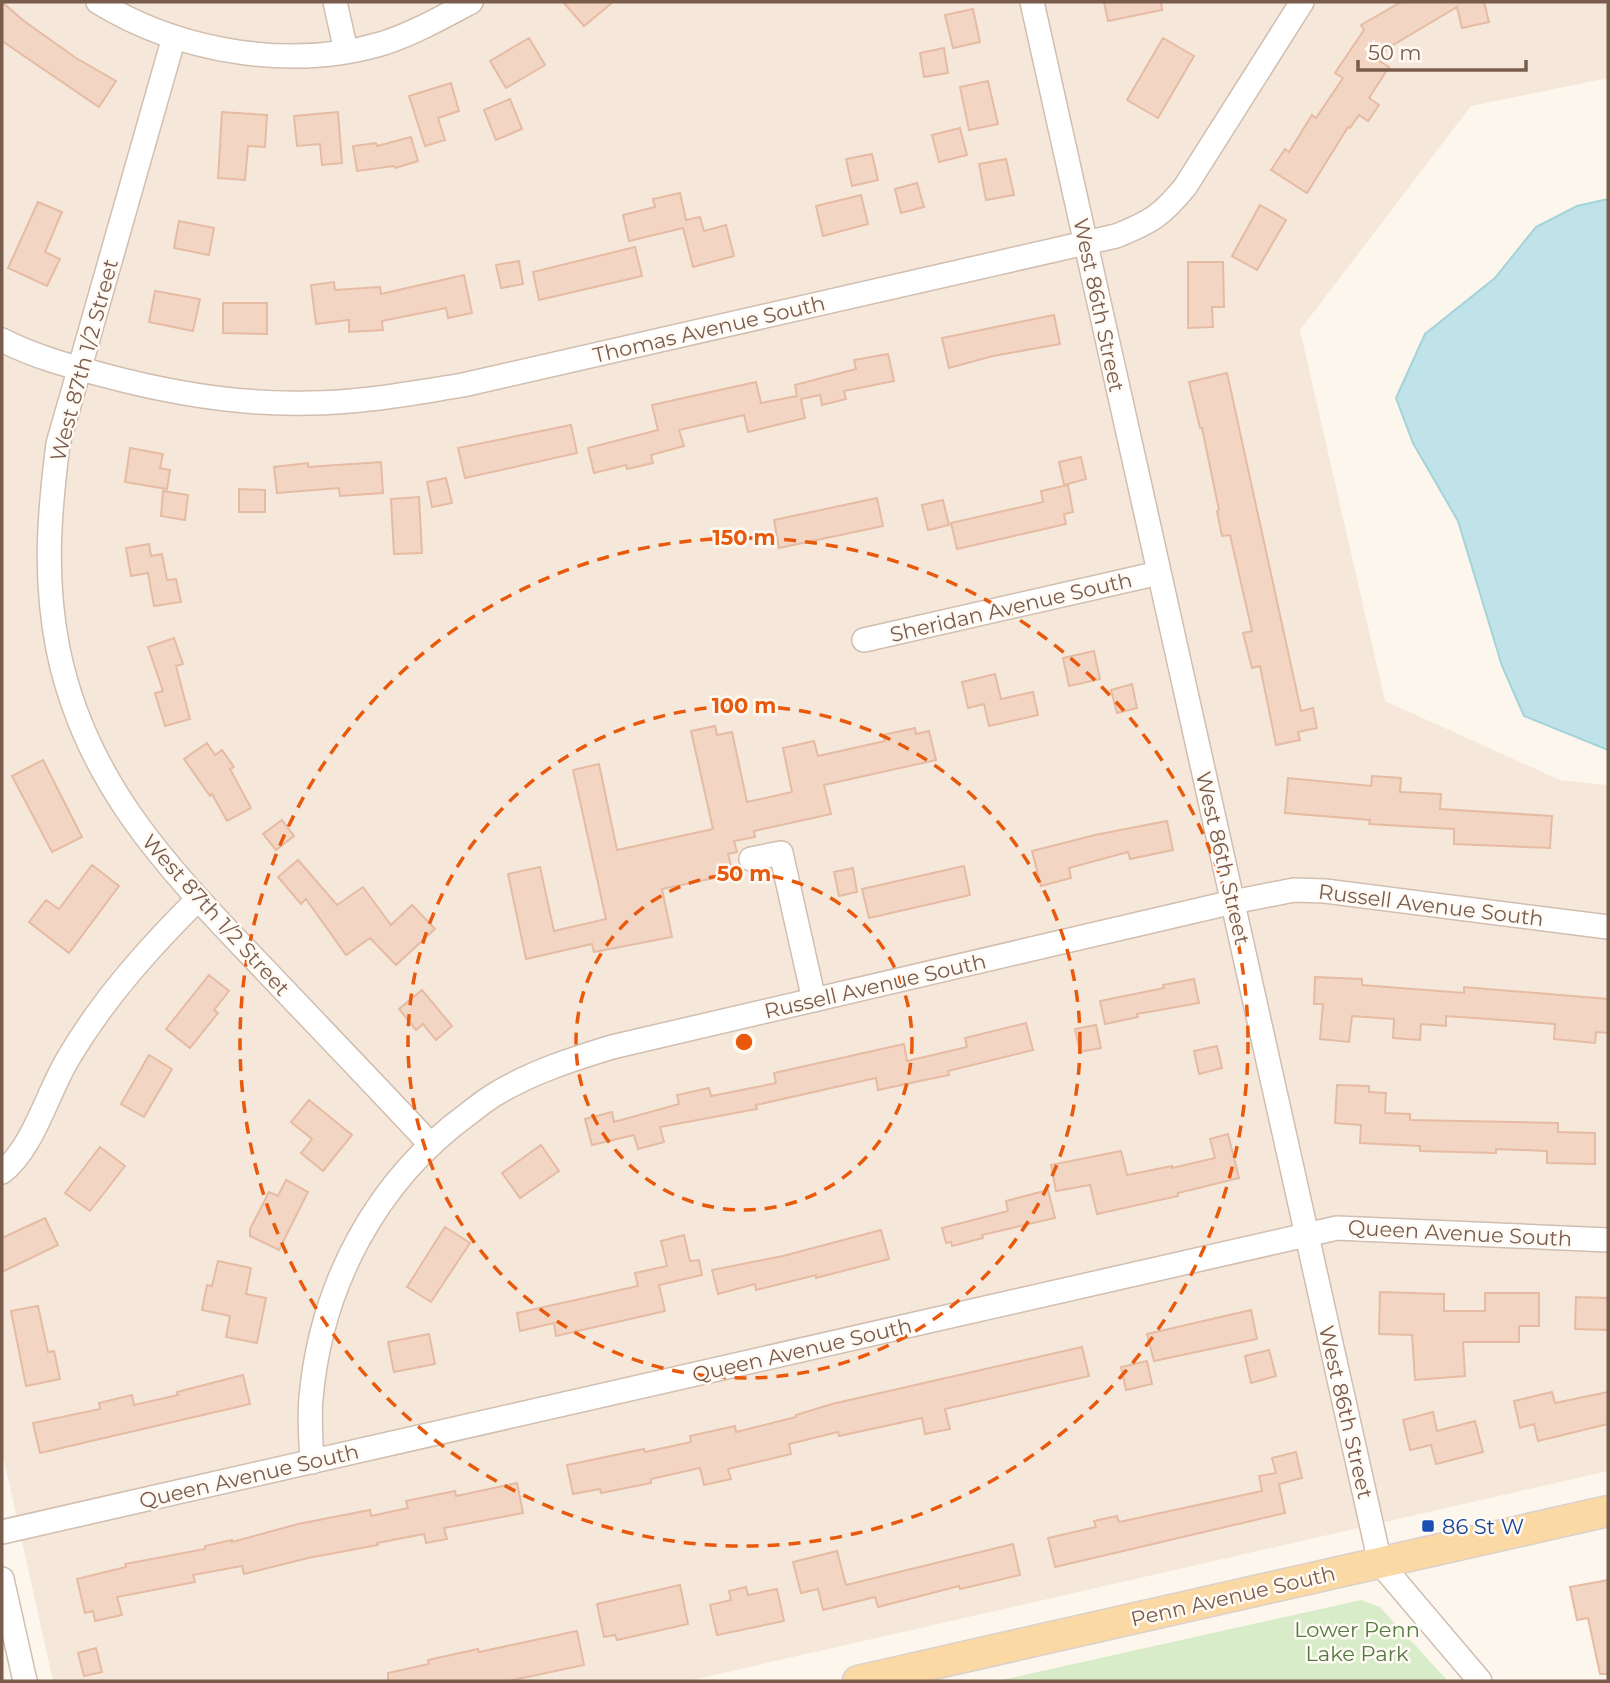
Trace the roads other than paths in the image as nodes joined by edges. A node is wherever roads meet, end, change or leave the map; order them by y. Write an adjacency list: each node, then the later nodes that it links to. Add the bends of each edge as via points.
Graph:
1 (99, 2): 6 (street, via 126,19)
2 (335, 2): 7 (street)
3 (471, 2): 7 (street, via 384,43)
4 (1032, 2): 8 (street, West 86th Street)
5 (1302, 2): 8 (street, Thomas Avenue South, via 1167,209 1143,225)
6 (174, 37): 7 (street, via 278,57); 10 (street, West 87th 1/2 Street)
7 (346, 51)
8 (1085, 243): 10 (street, Thomas Avenue South, via 463,385 387,398 309,403 230,401 155,389); 11 (street, West 86th Street)
9 (2, 340): 10 (street, Thomas Avenue South)
10 (80, 369): 14 (street, West 87th 1/2 Street, via 58,444 49,513 49,582 58,651 78,717 106,779 144,837)
11 (1158, 573): 12 (street, Sheridan Avenue South); 15 (street, West 86th Street)
12 (864, 640)
13 (751, 859): 17 (street, via 780,853)
14 (198, 900): 18 (street, West 87th 1/2 Street); 19 (street, via 109,997 68,1059 23,1150)
15 (1233, 902): 16 (street, Russell Avenue South, via 1294,890 1325,891); 17 (street, Russell Avenue South); 20 (street, West 86th Street)
16 (1608, 927)
17 (814, 1000): 18 (street, Russell Avenue South, via 554,1065 497,1093)
18 (431, 1145): 22 (street, Russell Avenue South, via 403,1173 366,1223 338,1279 320,1338 312,1388)
19 (2, 1172)
20 (1307, 1235): 21 (street, Queen Avenue South, via 1337,1228); 22 (street, Queen Avenue South); 25 (street, West 86th Street)
21 (1608, 1240)
22 (312, 1462): 24 (street, Queen Avenue South)
23 (1608, 1511): 25 (main road, Penn Avenue South)
24 (2, 1532)
25 (1380, 1563): 28 (main road, Penn Avenue South); 29 (street, West 86th Street)
26 (2, 1578): 27 (street)
27 (24, 1681)
28 (858, 1681)
29 (1480, 1681)

